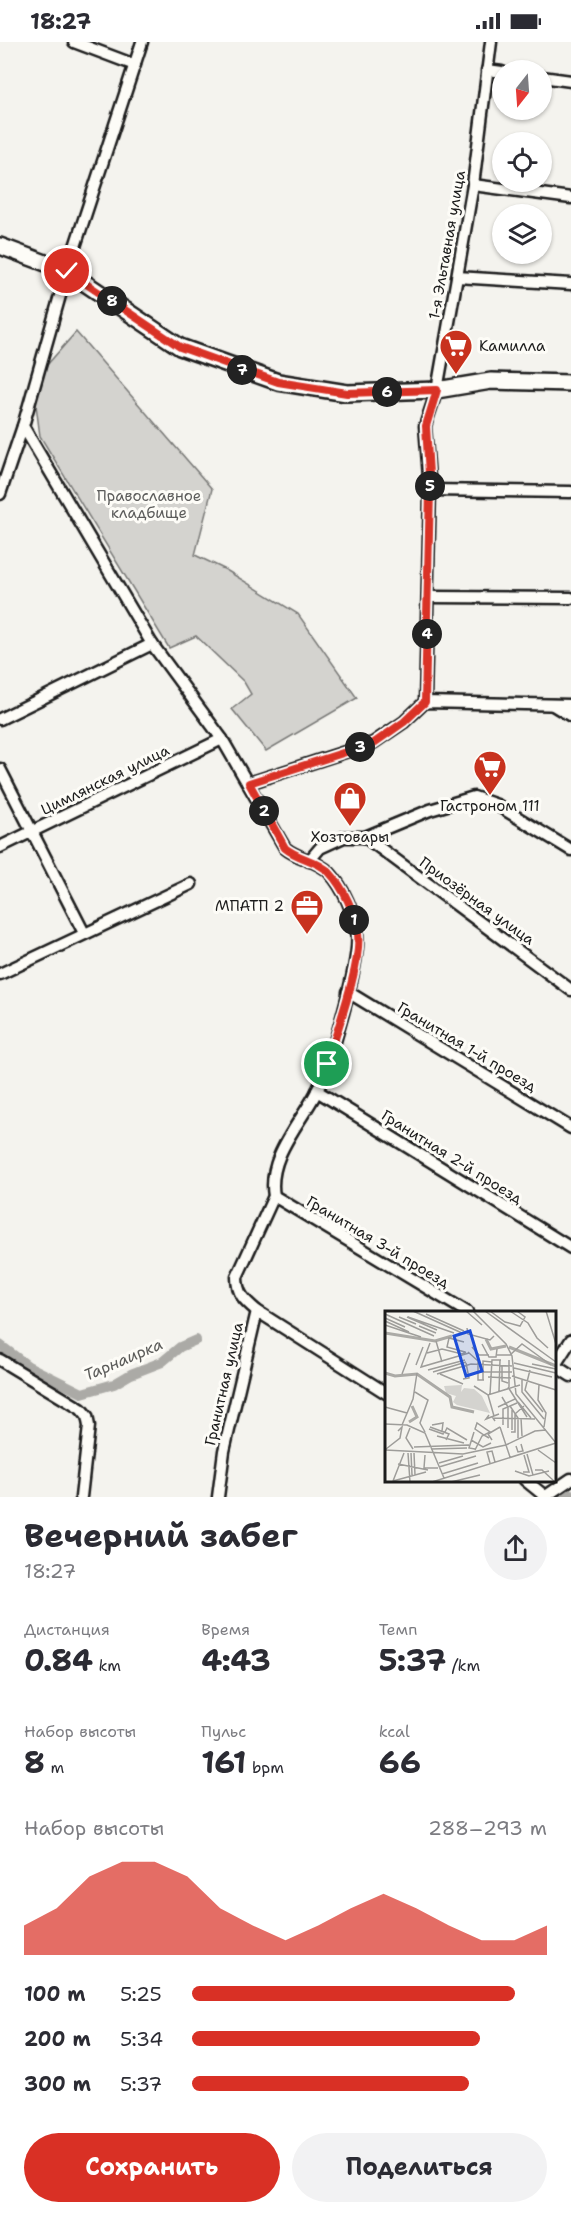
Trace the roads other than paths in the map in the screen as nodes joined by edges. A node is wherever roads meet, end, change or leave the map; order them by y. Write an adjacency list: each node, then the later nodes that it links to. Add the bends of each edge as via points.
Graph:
1 (74, 42): 4 (street)
2 (142, 42): 4 (street)
3 (491, 42): 5 (street, 1-я Эльтавная улица)
4 (135, 64): 12 (street)
5 (487, 70): 6 (street); 9 (street, 1-я Эльтавная улица)
6 (492, 71)
7 (552, 78): 8 (street)
8 (571, 81)
9 (473, 185): 10 (street); 13 (street, 1-я Эльтавная улица)
10 (571, 198)
11 (0, 246): 12 (street)
12 (67, 271): 16 (street, via 180,347 278,382 347,393); 17 (street)
13 (458, 277): 14 (street); 16 (street, 1-я Эльтавная улица)
14 (571, 284)
15 (571, 383): 16 (street, via 491,381)
16 (437, 390): 18 (street, 1-я Эльтавная улица, via 426,426)
17 (23, 426): 20 (street); 23 (street, Гранитная улица)
18 (430, 490): 19 (street); 21 (street, 1-я Эльтавная улица)
19 (571, 492)
20 (0, 494)
21 (428, 597): 22 (street); 24 (street, 1-я Эльтавная улица)
22 (571, 598)
23 (152, 644): 28 (street); 29 (street, Гранитная улица)
24 (425, 702): 25 (street); 31 (street, via 374,743)
25 (553, 705): 26 (street); 27 (street)
26 (571, 705)
27 (571, 716)
28 (0, 719)
29 (222, 739): 31 (street, Гранитная улица); 32 (street, Цимлянская улица)
30 (0, 769): 32 (street)
31 (249, 783): 36 (street, Гранитная улица, via 285,848)
32 (32, 832): 34 (street, Цимлянская улица); 38 (street)
33 (365, 837): 35 (street, via 474,797 498,805); 36 (street, via 344,837 320,848); 40 (street, Приозёрная улица)
34 (0, 847)
35 (571, 850)
36 (309, 861): 41 (street, Гранитная улица, via 328,872 344,893 353,915 358,936)
37 (191, 884): 38 (street)
38 (84, 933): 39 (street)
39 (0, 974)
40 (571, 990)
41 (348, 992): 42 (street, Гранитная улица); 43 (street, Гранитная 1-й проезд)
42 (317, 1091): 44 (street, Гранитная улица, via 280,1156 272,1183); 45 (street, Гранитная 2-й проезд)
43 (571, 1128)
44 (274, 1197): 46 (street, Гранитная улица, via 237,1277 242,1299); 47 (street, Гранитная 3-й проезд)
45 (571, 1248)
46 (256, 1311): 53 (street); 57 (street, Гранитная улица, via 224,1451)
47 (465, 1311)
48 (571, 1340): 50 (street)
49 (0, 1360): 56 (street, via 87,1416)
50 (556, 1363)
51 (556, 1366): 52 (street)
52 (571, 1376)
53 (385, 1392)
54 (571, 1479): 58 (street)
55 (530, 1483): 58 (street)
56 (81, 1497)
57 (218, 1497)
58 (546, 1497)

